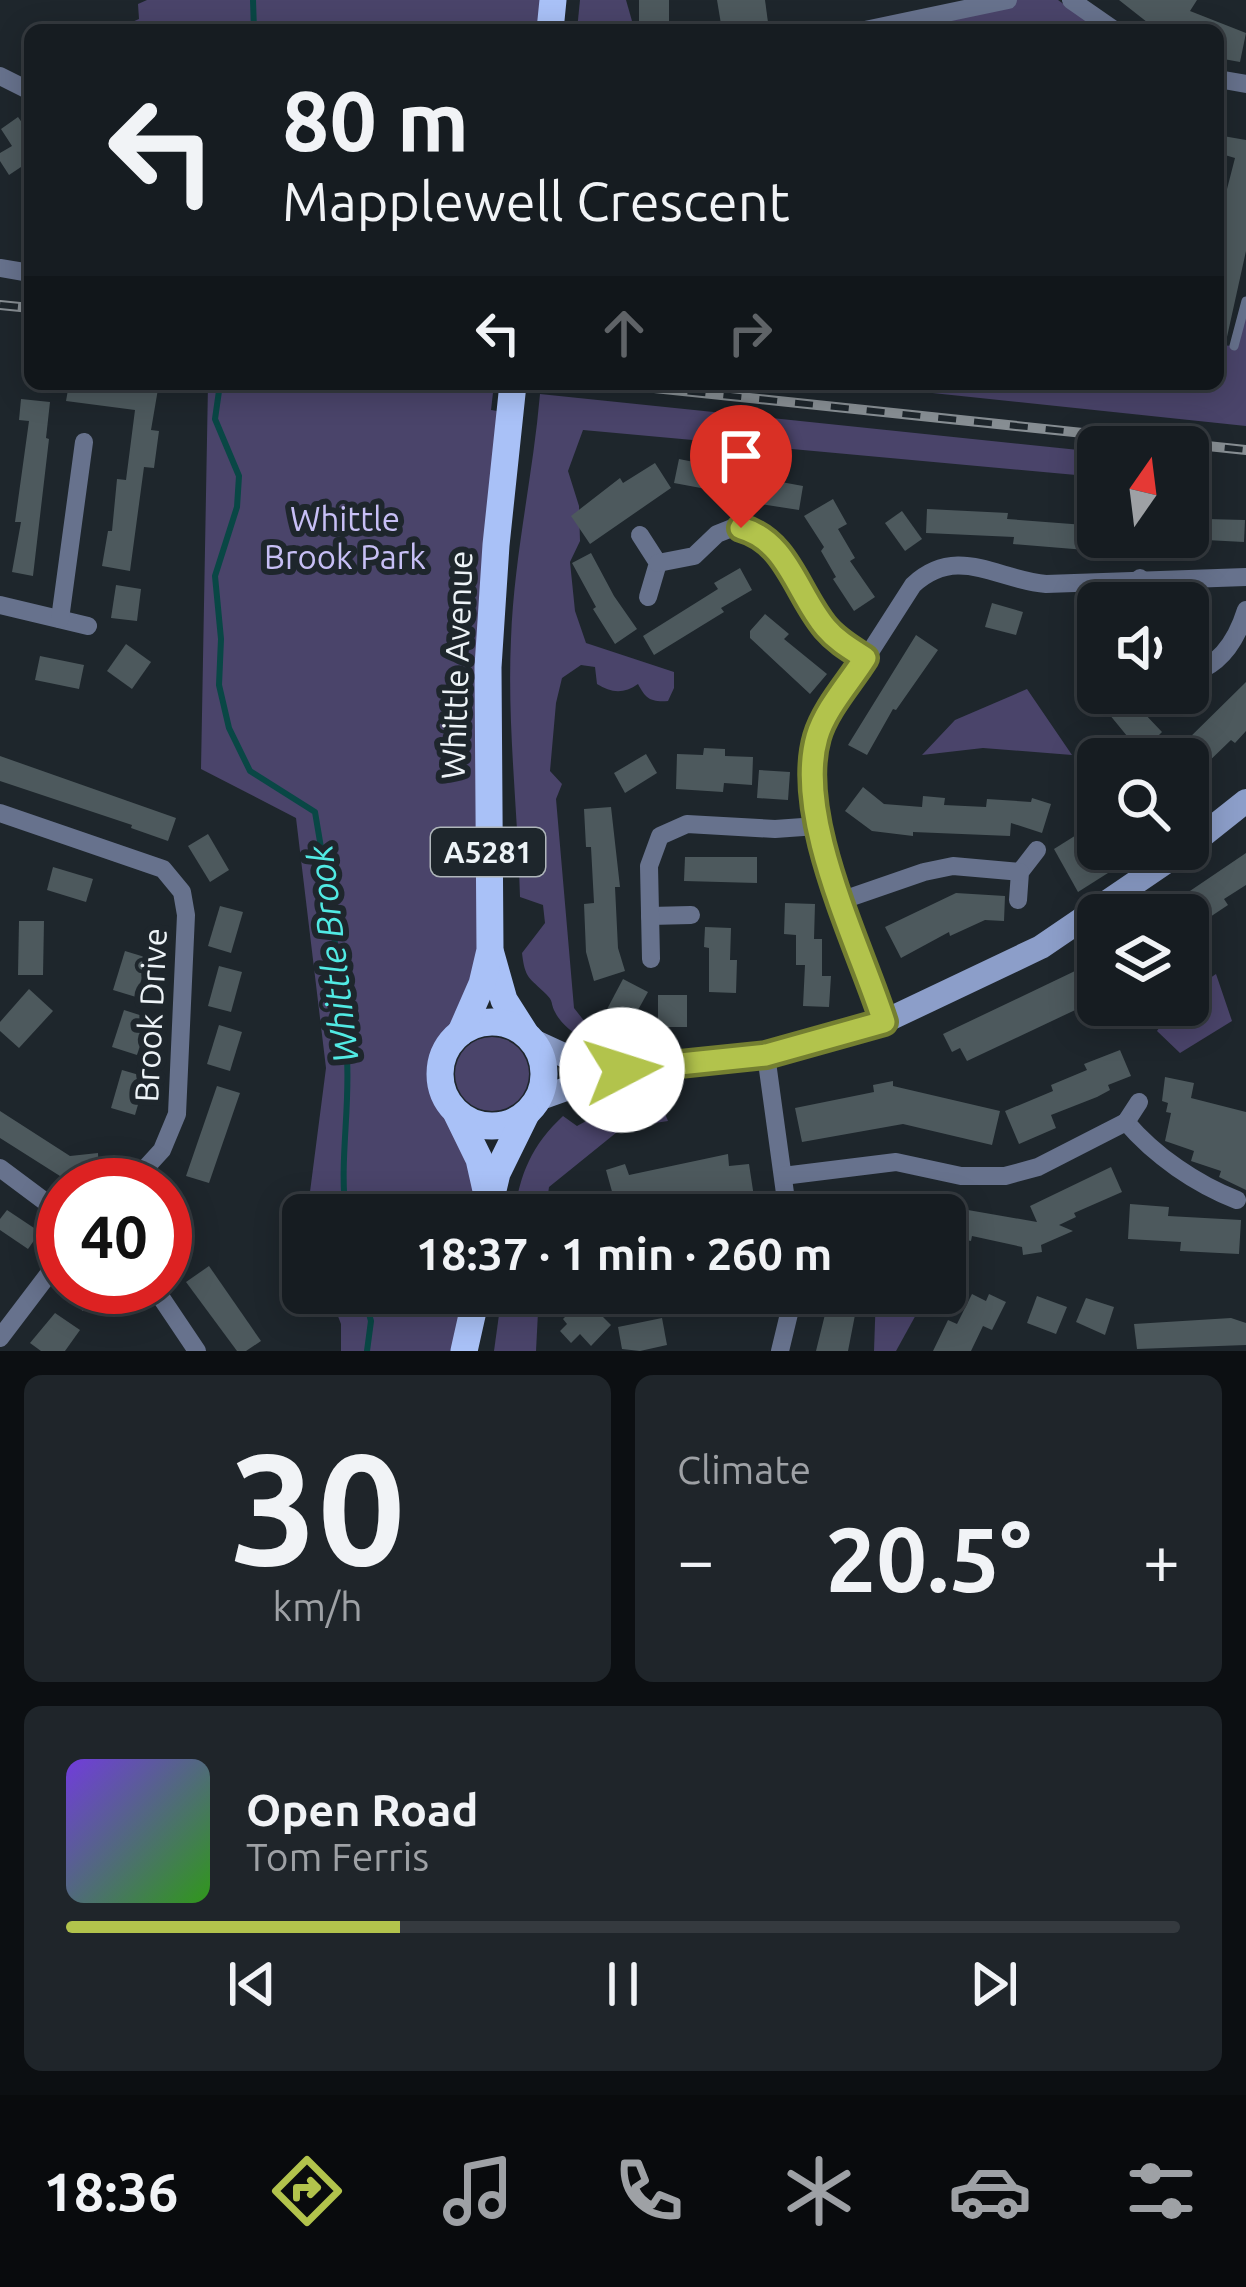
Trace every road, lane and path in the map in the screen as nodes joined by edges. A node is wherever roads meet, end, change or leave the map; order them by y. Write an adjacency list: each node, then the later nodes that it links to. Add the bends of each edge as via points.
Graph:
1 (1008, 0): 3 (street)
2 (1071, 0): 4 (street)
3 (894, 24)
4 (1105, 24)
5 (1246, 301): 6 (lane)
6 (1234, 346)
7 (512, 390): 32 (main road, Whittle Avenue / A5281, via 488,667)
8 (83, 442): 17 (street)
9 (640, 535): 10 (street)
10 (658, 563): 14 (street); 19 (street, via 694,556 724,530 758,534 826,628)
11 (1246, 577): 12 (street)
12 (1140, 578): 13 (street); 19 (street, via 1046,584 976,565 943,566 913,585)
13 (1140, 582)
14 (648, 597)
15 (0, 605): 17 (street)
16 (1246, 610): 20 (street, via 1224,654)
17 (60, 619): 18 (street)
18 (88, 626)
19 (865, 658): 23 (street, via 816,741)
20 (1209, 665)
21 (1246, 801): 24 (street)
22 (0, 813): 43 (street, Brook Drive, via 163,869 182,892 177,1114)
23 (817, 826): 29 (street); 31 (street, via 686,824 668,831 650,855)
24 (1209, 830)
25 (1037, 850): 27 (street)
26 (1153, 870): 34 (street, via 1041,946)
27 (1020, 872): 28 (street); 29 (street, via 953,866)
28 (1018, 900)
29 (841, 901): 34 (street)
30 (691, 915): 31 (street)
31 (650, 916): 33 (street)
32 (490, 950): 35 (main road, Whittle Avenue / A5281); 36 (main road, Whittle Avenue / A5281, via 504,1000)
33 (651, 959)
34 (884, 1022): 37 (street)
35 (461, 1032): 36 (main road, via 493,1022); 41 (main road, A5281, via 444,1052 439,1078)
36 (529, 1037): 38 (street, via 570,1058); 40 (main road, A5281, via 544,1070)
37 (766, 1055): 38 (street); 45 (street)
38 (622, 1070): 40 (street)
39 (1139, 1102): 42 (street)
40 (532, 1107): 41 (main road, via 513,1122 484,1126); 47 (main road, A5281, via 503,1155)
41 (457, 1114): 46 (main road, A5281)
42 (1126, 1122): 45 (street, via 1005,1176 896,1162); 50 (street, via 1203,1187)
43 (155, 1158)
44 (0, 1168): 49 (street)
45 (784, 1176): 48 (street)
46 (485, 1194)
47 (492, 1194)
48 (786, 1194)
49 (36, 1195)
50 (1237, 1200)
51 (36, 1291): 55 (street)
52 (172, 1314): 56 (street)
53 (472, 1314): 57 (main road)
54 (789, 1314): 58 (street)
55 (0, 1338)
56 (197, 1351)
57 (464, 1351)
58 (780, 1351)

